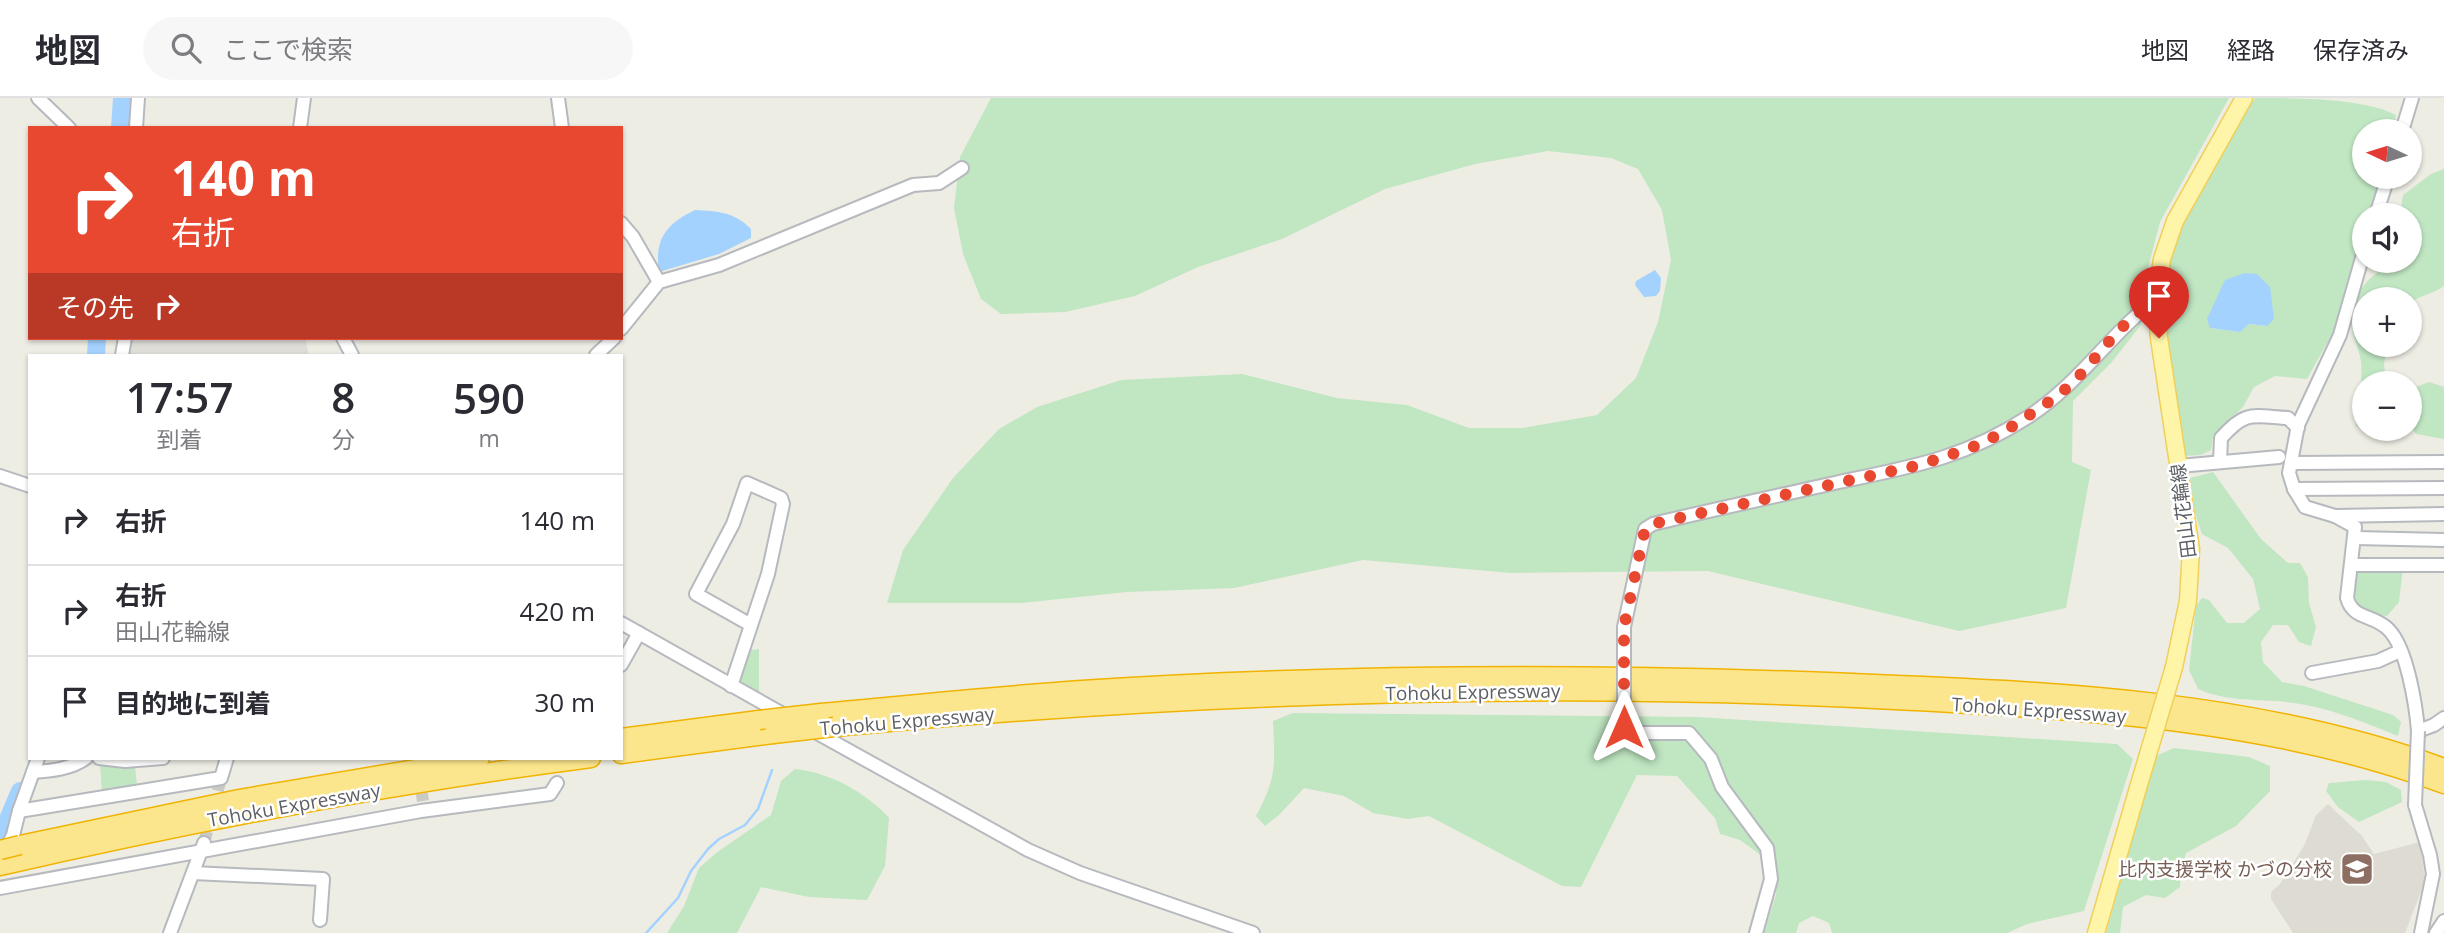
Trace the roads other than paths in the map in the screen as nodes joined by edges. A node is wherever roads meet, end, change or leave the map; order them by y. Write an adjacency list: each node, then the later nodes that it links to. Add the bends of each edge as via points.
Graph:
1 (38, 98): 8 (street)
2 (138, 98): 9 (street)
3 (304, 98): 10 (street)
4 (558, 98): 11 (street)
5 (2244, 98): 16 (main road, 田山花輪線, via 2175,221 2161,259)
6 (2412, 98): 7 (street)
7 (2406, 119)
8 (67, 126)
9 (136, 126)
10 (300, 126)
11 (562, 126)
12 (962, 168): 15 (street, via 939,183 913,185 719,265)
13 (623, 225): 15 (street)
14 (2358, 273): 20 (street, via 2340,335)
15 (659, 282): 17 (street)
16 (2156, 299): 25 (main road, 田山花輪線); 67 (street, bridge, via 2121,328 2073,383 2012,427 1973,447 1920,465 1645,529 1624,627 1624,727 1636,733 1689,733 1710,759 1722,787 1767,848 1771,879)
17 (623, 327)
18 (612, 340): 19 (street)
19 (597, 354)
20 (2298, 428): 22 (street, via 2288,418 2245,416 2221,438); 24 (street)
21 (2279, 457): 22 (street)
22 (2220, 462): 25 (street)
23 (2444, 462): 24 (street)
24 (2291, 463): 29 (street)
25 (2179, 466): 68 (main road, 田山花輪線, bridge, via 2191,549 2188,601 2174,667)
26 (0, 476): 27 (street)
27 (28, 485)
28 (2444, 488): 29 (street)
29 (2294, 489): 31 (street, via 2305,507)
30 (2444, 514): 31 (street)
31 (2335, 516): 32 (street, via 2355,527)
32 (2355, 538): 33 (street); 34 (street)
33 (2444, 540)
34 (2351, 565): 35 (street); 39 (street, via 2350,607 2390,631)
35 (2444, 565)
36 (623, 624): 38 (street)
37 (751, 625): 37 (street, via 783,504 781,498 747,483 733,524 696,594); 42 (street)
38 (639, 633): 40 (street); 42 (street)
39 (2400, 651): 41 (street, via 2378,661); 44 (street, via 2415,697)
40 (623, 661)
41 (2312, 673)
42 (731, 686): 66 (street, via 1028,850 1080,873)
43 (2444, 719): 44 (street)
44 (2418, 732): 69 (street, bridge, via 2415,805 2433,874)
45 (623, 738): 54 (highway, Tohoku Expressway, bridge, via 821,713 1083,690 1242,682 1542,676 1785,680 2114,699 2202,710 2318,731)
46 (623, 754): 57 (highway, Tohoku Expressway, bridge, via 834,727 1083,706 1243,697 1568,691 1785,695 2112,714 2315,745)
47 (37, 760): 55 (street)
48 (83, 760): 55 (street, via 53,771)
49 (116, 760): 50 (street)
50 (138, 760)
51 (226, 760): 58 (street, via 221,778)
52 (468, 760): 60 (highway, Tohoku Expressway, via 239,799)
53 (578, 760): 60 (highway, Tohoku Expressway, via 335,797 155,831)
54 (2444, 768)
55 (33, 772): 58 (street)
56 (557, 783): 59 (street, via 550,794 422,806)
57 (2444, 784)
58 (19, 811): 60 (street)
59 (202, 848): 61 (street); 62 (street)
60 (7, 849)
61 (193, 873): 63 (street, via 323,879); 65 (street)
62 (0, 888)
63 (320, 920)
64 (2444, 921): 70 (street)
65 (170, 933)
66 (1253, 933)
67 (1756, 933)
68 (2096, 933)
69 (2421, 933)
70 (2436, 933)

